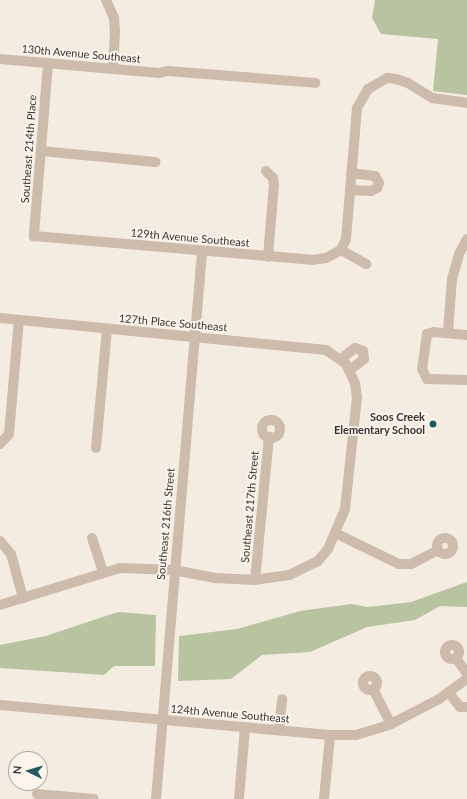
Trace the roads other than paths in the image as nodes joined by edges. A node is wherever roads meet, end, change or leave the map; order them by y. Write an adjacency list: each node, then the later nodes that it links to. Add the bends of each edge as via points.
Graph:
1 (106, 0): 4 (street, via 114,18)
2 (0, 59): 3 (street, 130th Avenue Southeast)
3 (48, 64): 4 (street, 130th Avenue Southeast); 7 (street, Southeast 214th Place)
4 (113, 69): 5 (street, 130th Avenue Southeast)
5 (316, 83)
6 (467, 103): 10 (street, via 432,98 408,83 387,78 377,82 361,97 357,108)
7 (41, 151): 8 (street); 12 (street, Southeast 214th Place)
8 (155, 162)
9 (266, 171): 16 (street, via 273,178 274,185)
10 (352, 173): 11 (street); 11 (street, via 375,176 378,183 377,188 371,191)
11 (350, 190): 14 (street, via 346,239)
12 (34, 236): 15 (street, 129th Avenue Southeast)
13 (467, 239): 21 (street, via 458,254 452,279)
14 (341, 250): 16 (street, 129th Avenue Southeast, via 326,258 312,260); 17 (street)
15 (202, 252): 16 (street, 129th Avenue Southeast); 23 (street, Southeast 216th Street)
16 (268, 257)
17 (366, 264)
18 (0, 318): 19 (street, 127th Place Southeast)
19 (19, 320): 20 (street, 127th Place Southeast); 26 (street, via 9,434)
20 (107, 329): 23 (street, 127th Place Southeast); 27 (street)
21 (448, 333): 22 (street); 24 (street, via 434,332 425,336 422,369 427,379)
22 (467, 335)
23 (194, 336): 28 (street, 127th Place Southeast, via 315,347 326,350 346,365 358,397 345,509); 32 (street, Southeast 216th Street)
24 (467, 380)
25 (269, 437): 34 (street, Southeast 217th Street)
26 (0, 444)
27 (96, 448)
28 (336, 533): 31 (street, via 399,564 411,564); 34 (street, via 318,561 289,575)
29 (92, 538): 33 (street)
30 (0, 541): 35 (street, via 12,554)
31 (438, 550)
32 (174, 570): 33 (street, via 120,568); 34 (street, via 215,578); 45 (street, Southeast 216th Street)
33 (103, 571): 35 (street)
34 (255, 580)
35 (23, 598): 36 (street)
36 (0, 605)
37 (456, 658): 38 (street)
38 (467, 674)
39 (465, 685): 41 (street, 124th Avenue Southeast)
40 (373, 689): 46 (street)
41 (449, 693): 44 (street, via 460,707); 46 (street, 124th Avenue Southeast)
42 (282, 699): 48 (street)
43 (0, 706): 45 (street, 124th Avenue Southeast)
44 (467, 707)
45 (163, 720): 47 (street, 124th Avenue Southeast); 52 (street, Southeast 216th Street)
46 (391, 724): 49 (street, 124th Avenue Southeast, via 356,735)
47 (245, 727): 48 (street, 124th Avenue Southeast); 53 (street)
48 (279, 730): 49 (street, 124th Avenue Southeast)
49 (330, 735): 54 (street)
50 (37, 794): 51 (street)
51 (94, 799)
52 (156, 799)
53 (239, 799)
54 (324, 799)

